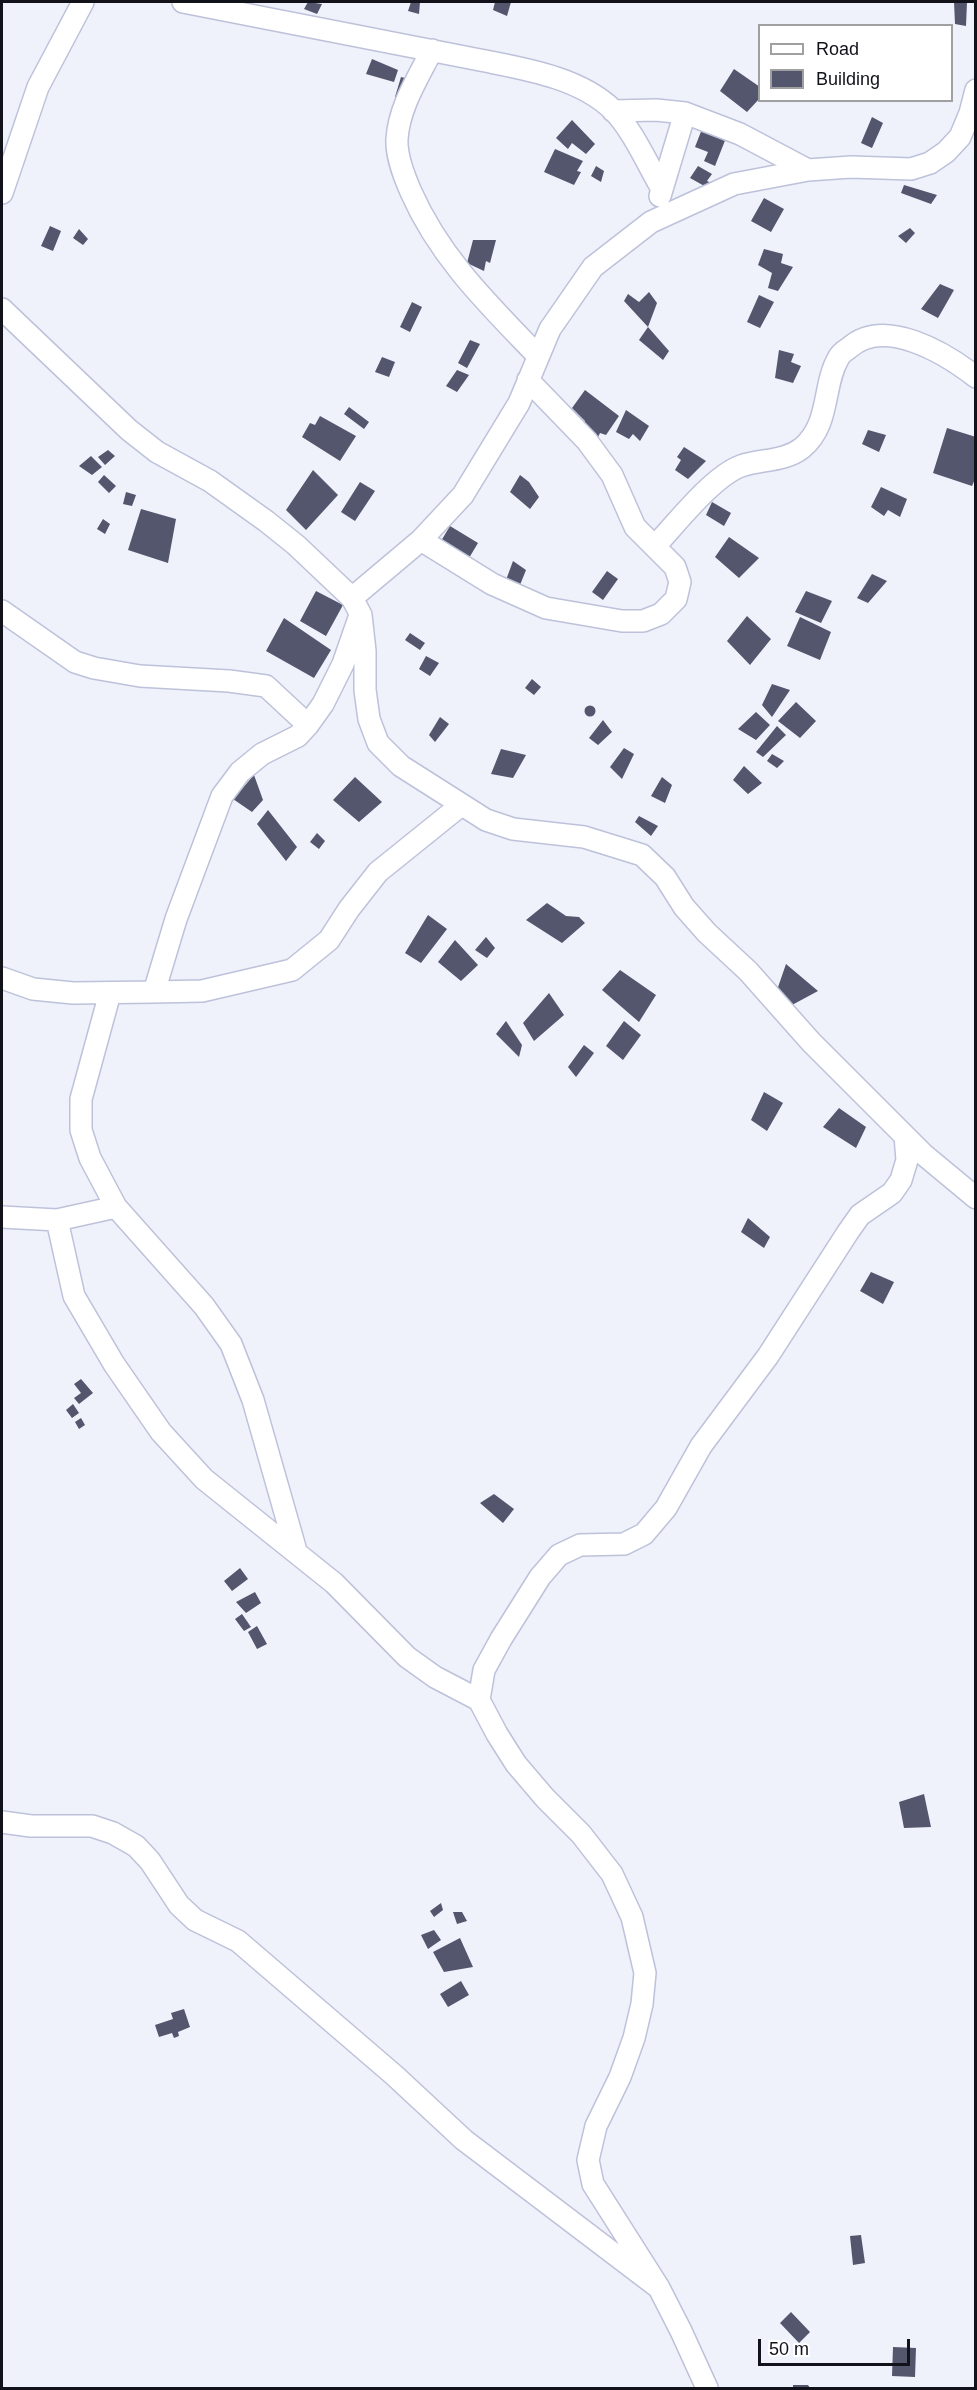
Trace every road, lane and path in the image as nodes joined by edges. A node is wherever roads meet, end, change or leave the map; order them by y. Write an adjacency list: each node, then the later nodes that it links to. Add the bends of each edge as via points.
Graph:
1 (83, 2): 9 (street, via 38,87)
2 (183, 2): 3 (street)
3 (432, 50): 5 (street, via 526,70 570,84); 12 (street, via 401,117 397,141 404,176 424,222 442,249)
4 (975, 90): 7 (street, via 960,137 930,163 911,169)
5 (613, 111): 6 (street); 8 (street)
6 (685, 113): 7 (street, via 740,134); 8 (street)
7 (808, 170): 10 (street, via 734,184)
8 (662, 189): 10 (street)
9 (2, 193)
10 (651, 222): 12 (street, via 593,267 550,329)
11 (2, 309): 17 (street, via 129,430 266,521 296,545)
12 (538, 356): 14 (street)
13 (975, 377): 16 (street, via 914,341 878,334 858,339 839,356 815,435 801,449 739,467 712,485)
14 (528, 381): 15 (street, via 519,403 463,495); 16 (street, via 587,441 612,475 635,527)
15 (421, 540): 16 (street, via 492,584 546,608 622,621 644,621 661,614 676,599 680,582 675,567); 17 (street)
16 (655, 546)
17 (356, 606): 19 (street, via 343,664); 20 (street, via 365,651 364,690 378,743 401,766)
18 (2, 611): 19 (street, via 75,662 140,676 266,686)
19 (308, 725): 22 (street, via 298,736 247,766 222,796 176,919)
20 (460, 806): 22 (street, via 378,872 329,940 292,970 202,991); 24 (street, via 513,829 584,837 642,855 665,877 707,933)
21 (2, 978): 23 (street, via 33,989)
22 (154, 992): 23 (street)
23 (110, 993): 26 (street, via 81,1099 81,1130 90,1158)
24 (905, 1136): 25 (street); 30 (street, via 907,1160 902,1180 892,1193 860,1215 768,1356 700,1446 666,1508 644,1534 624,1544 580,1545 559,1555 540,1577 501,1639 484,1670)
25 (975, 1198)
26 (116, 1207): 28 (street); 29 (street, via 204,1306 231,1344 253,1400)
27 (2, 1217): 28 (street)
28 (57, 1220): 29 (street, via 74,1296 161,1432 204,1479)
29 (296, 1551): 30 (street, via 334,1583 407,1658)
30 (479, 1700): 32 (street, via 516,1764 612,1874 632,1917 645,1973 642,2004 634,2038 596,2126 588,2160 593,2184)
31 (2, 1822): 32 (street, via 92,1826 136,1846 179,1905 195,1920 238,1941 464,2140)
32 (658, 2288): 33 (street)
33 (707, 2388)

